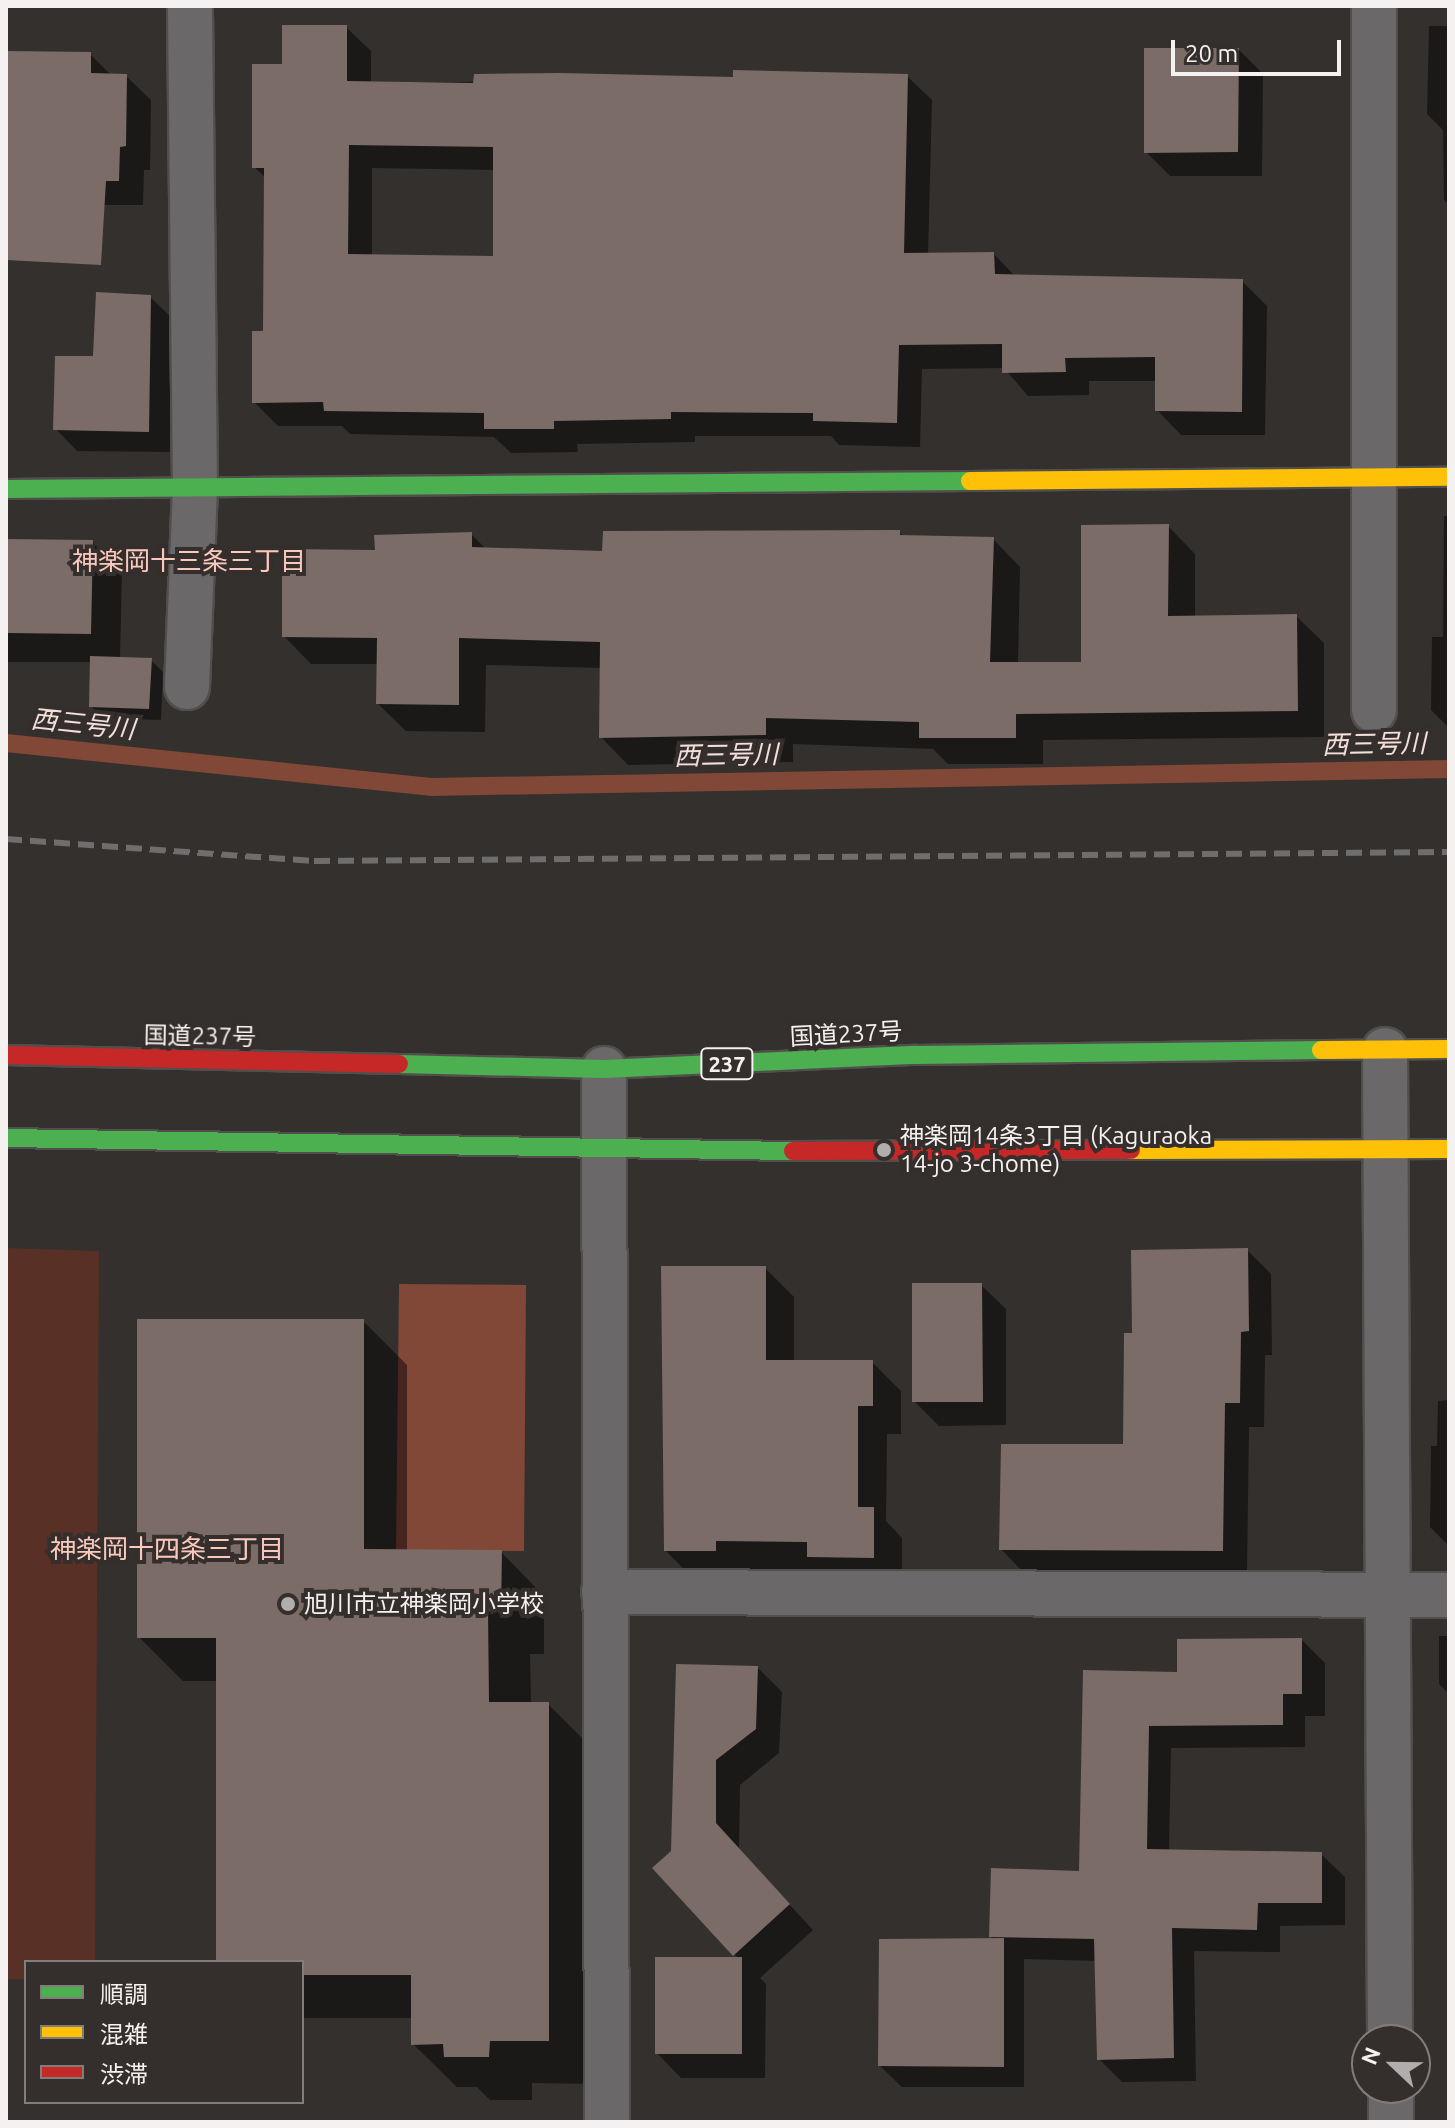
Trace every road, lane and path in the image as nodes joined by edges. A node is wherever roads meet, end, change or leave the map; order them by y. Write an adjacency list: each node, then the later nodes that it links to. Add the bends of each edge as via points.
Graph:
1 (190, 6): 5 (street)
2 (1374, 6): 3 (street)
3 (1374, 477): 4 (main road); 5 (main road); 8 (street)
4 (1449, 477)
5 (195, 488): 6 (main road); 7 (street)
6 (6, 489)
7 (187, 687)
8 (1374, 710)
9 (1449, 1049): 10 (main road, 国道237号 / 237)
10 (1385, 1050): 12 (main road, 国道237号 / 237, via 916,1055); 15 (street)
11 (6, 1055): 12 (main road, 国道237号 / 237)
12 (604, 1069): 16 (street)
13 (6, 1138): 16 (main road)
14 (1449, 1149): 15 (main road)
15 (1385, 1150): 16 (main road); 18 (street)
16 (602, 1151): 17 (street)
17 (604, 1592): 18 (street); 21 (street)
18 (1388, 1595): 19 (street); 20 (street)
19 (1449, 1595)
20 (1390, 2024)
21 (607, 2122)

